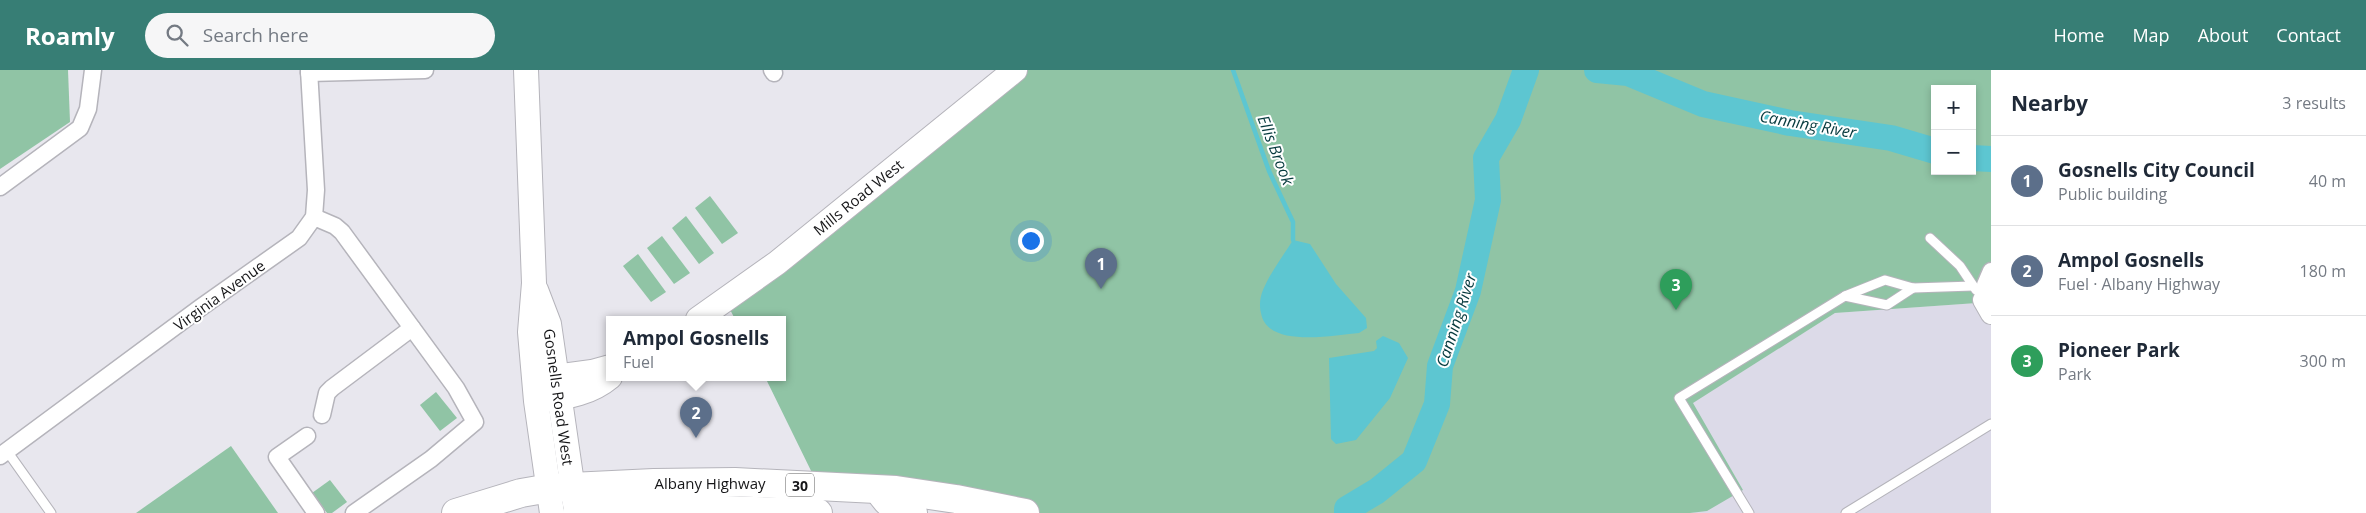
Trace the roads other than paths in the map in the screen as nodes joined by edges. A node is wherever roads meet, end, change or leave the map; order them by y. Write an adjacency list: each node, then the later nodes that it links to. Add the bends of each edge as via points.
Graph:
1 (93, 70): 6 (street, via 88,109 80,128)
2 (425, 70): 5 (street)
3 (526, 70): 17 (main road, Gosnells Road West, via 534,283 530,332)
4 (1015, 70): 13 (main road, Mills Road West, via 776,263)
5 (309, 71): 7 (street, via 316,190)
6 (0, 187)
7 (314, 217): 14 (street, via 342,232); 21 (street, Virginia Avenue, via 299,238)
8 (1930, 238): 12 (lane, via 1954,259)
9 (1991, 271): 12 (street, via 1984,285)
10 (1914, 288): 11 (lane, via 1885,280); 11 (lane, via 1887,305); 12 (lane)
11 (1845, 296): 31 (lane, via 1679,398)
12 (1982, 300)
13 (702, 316)
14 (412, 328): 18 (street, via 332,388 327,393); 26 (street, via 456,388 475,422 431,459)
15 (606, 368): 17 (main road)
16 (606, 380): 17 (main road, via 586,392)
17 (546, 389): 23 (main road, Gosnells Road West, via 568,464)
18 (322, 415)
19 (1991, 424): 32 (lane)
20 (307, 436): 25 (street, via 277,457)
21 (3, 454): 24 (lane)
22 (878, 489): 23 (highway, Albany Highway / 30, via 735,482 654,483); 29 (highway, via 893,508); 30 (highway, Albany Highway / 30, via 956,499)
23 (566, 503): 27 (highway, Albany Highway / 30, via 520,493); 28 (highway, Albany Highway / 30, via 621,510)
24 (51, 513)
25 (316, 513)
26 (354, 513)
27 (456, 513)
28 (818, 513)
29 (913, 513)
30 (1025, 513)
31 (1749, 513)
32 (1846, 513)

